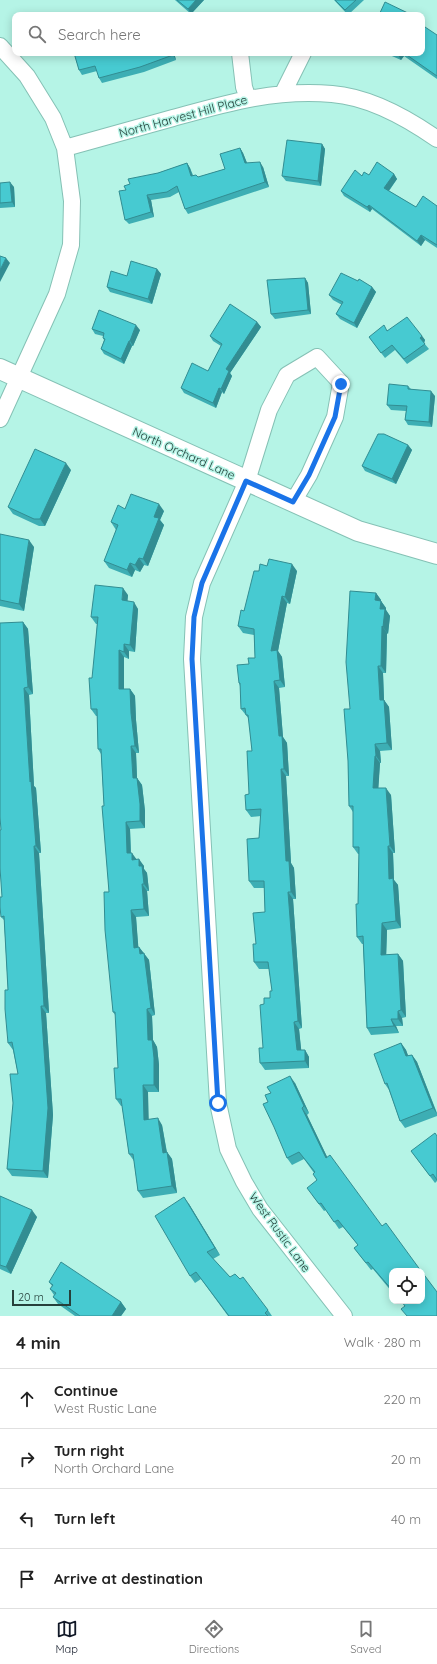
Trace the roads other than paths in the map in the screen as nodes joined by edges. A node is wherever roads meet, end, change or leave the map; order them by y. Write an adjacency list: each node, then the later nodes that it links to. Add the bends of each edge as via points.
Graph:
1 (0, 46): 7 (street, via 27,76 53,118)
2 (240, 56): 5 (street)
3 (302, 56): 4 (street)
4 (283, 93): 5 (street, North Harvest Hill Place); 6 (street, North Harvest Hill Place, via 333,94 368,102 415,123)
5 (248, 99): 7 (street, North Harvest Hill Place, via 236,100)
6 (437, 139)
7 (65, 148): 9 (street, via 72,201 71,245 57,294)
8 (0, 369): 9 (street, North Orchard Lane)
9 (19, 378): 10 (street); 11 (street, North Orchard Lane)
10 (0, 419)
11 (246, 481): 12 (street, North Orchard Lane); 12 (street, West Rustic Lane, via 269,410 288,375 317,357 341,384 335,417 309,475); 14 (street, West Rustic Lane, via 202,583 194,617 192,659 218,1103 228,1149 244,1182 260,1209)
12 (293, 502): 13 (street, North Orchard Lane, via 358,531)
13 (437, 554)
14 (344, 1316)

